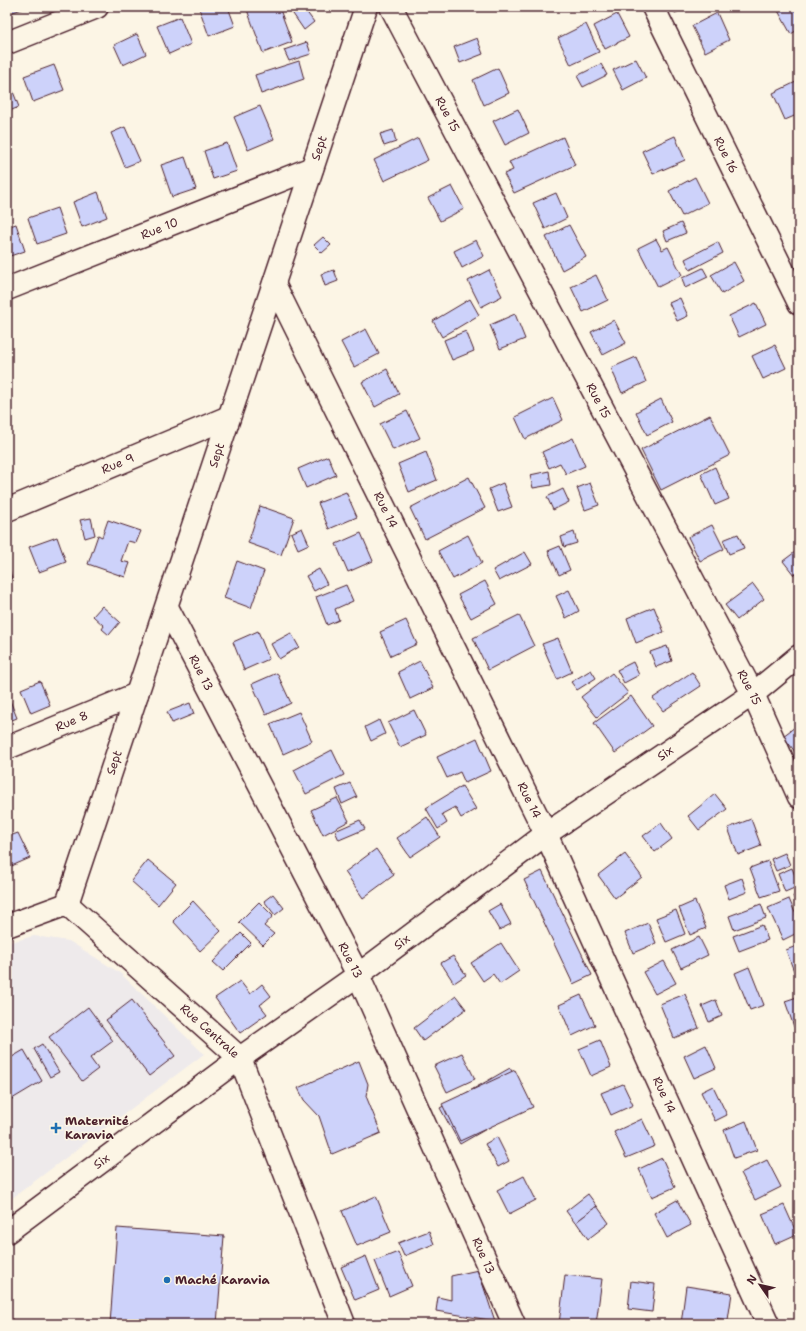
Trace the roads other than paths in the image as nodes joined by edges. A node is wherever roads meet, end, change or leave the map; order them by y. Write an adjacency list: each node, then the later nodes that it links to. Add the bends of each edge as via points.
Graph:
1 (97, 7): 5 (street)
2 (366, 7): 6 (street, Sept)
3 (391, 7): 15 (street, Rue 15)
4 (653, 7): 9 (street, Rue 16)
5 (7, 43)
6 (312, 168): 7 (street, Sept); 8 (street, Rue 10)
7 (274, 284): 10 (street, Sept); 18 (street, Rue 14)
8 (7, 289)
9 (799, 304)
10 (229, 417): 11 (street, Rue 9); 12 (street, Sept)
11 (7, 510)
12 (166, 607): 14 (street, Sept); 21 (street, Rue 13)
13 (799, 656): 15 (street, Six)
14 (137, 694): 16 (street, Rue 8); 19 (street, Sept)
15 (753, 694): 17 (street, Rue 15); 18 (street, Six)
16 (7, 748)
17 (799, 797)
18 (546, 834): 21 (street, Six); 26 (street, Rue 14)
19 (67, 904): 20 (street); 22 (street, Rue Centrale)
20 (7, 926)
21 (358, 975): 22 (street, Six); 25 (street, Rue 13)
22 (240, 1058): 23 (street, Six); 24 (street, Rue Centrale)
23 (7, 1232)
24 (344, 1324)
25 (514, 1324)
26 (768, 1324)

